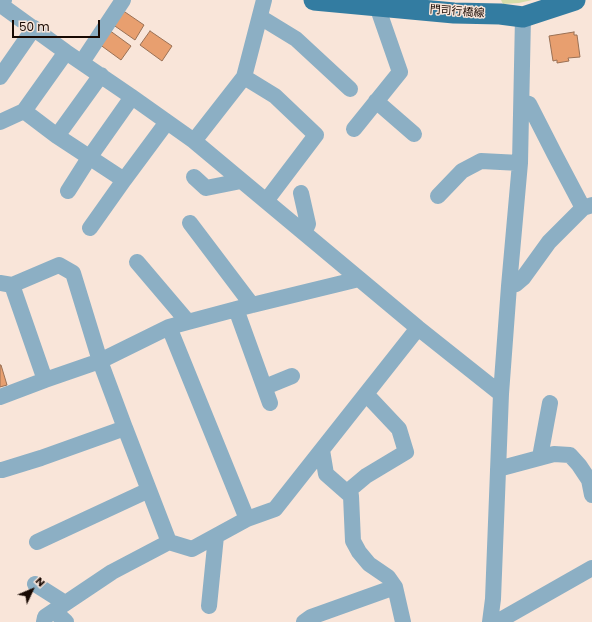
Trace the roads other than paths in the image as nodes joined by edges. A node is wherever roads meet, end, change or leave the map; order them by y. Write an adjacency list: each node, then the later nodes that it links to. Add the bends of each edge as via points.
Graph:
1 (123, 0): 12 (street)
2 (264, 0): 8 (street)
3 (314, 0): 6 (main road, 門司行橋線)
4 (575, 0): 9 (main road, 門司行橋線)
5 (2, 4): 10 (street)
6 (377, 6): 7 (main road, 門司行橋線, via 454,12); 18 (street, via 400,72)
7 (499, 7): 9 (main road, 門司行橋線)
8 (260, 17): 15 (street); 16 (street, via 296,39)
9 (524, 17): 19 (street)
10 (34, 28): 11 (street); 14 (street)
11 (66, 52): 12 (street); 20 (street)
12 (82, 62): 13 (street)
13 (101, 75): 17 (street); 25 (street)
14 (0, 77)
15 (244, 77): 26 (street); 35 (street, via 275,96 316,135)
16 (350, 89)
17 (132, 97): 22 (street); 27 (street)
18 (376, 102): 23 (street); 24 (street)
19 (522, 102): 28 (street); 36 (street, via 529,104 555,155)
20 (24, 111): 21 (street); 25 (street)
21 (0, 122)
22 (167, 122): 26 (street); 30 (street)
23 (354, 129)
24 (414, 134)
25 (57, 136): 27 (street)
26 (194, 142): 31 (street)
27 (89, 158): 30 (street); 32 (street)
28 (520, 163): 34 (street, via 481,161 462,171); 43 (street)
29 (194, 177): 31 (street, via 206,188)
30 (124, 180): 38 (street)
31 (242, 181): 35 (street)
32 (68, 191)
33 (300, 193): 39 (street, via 308,224)
34 (438, 196)
35 (266, 201): 39 (street)
36 (588, 207): 43 (street, via 549,242 524,278)
37 (190, 223): 44 (street)
38 (90, 228)
39 (304, 233): 41 (street)
40 (137, 262): 46 (street)
41 (359, 279): 44 (street); 48 (street)
42 (6, 284): 49 (street, via 59,266 73,273); 51 (street)
43 (509, 286): 54 (street)
44 (252, 305): 45 (street)
45 (236, 309): 46 (street); 52 (street)
46 (188, 322): 47 (street)
47 (169, 327): 49 (street); 66 (street)
48 (418, 328): 53 (street); 54 (street)
49 (100, 360): 51 (street); 58 (street)
50 (292, 376): 52 (street)
51 (45, 380): 55 (street)
52 (265, 387): 56 (street)
53 (366, 394): 59 (street); 64 (street, via 399,429 410,453 366,476)
54 (501, 394): 61 (street)
55 (0, 397)
56 (270, 403)
57 (550, 403): 60 (street)
58 (125, 428): 62 (street); 63 (street)
59 (322, 450): 64 (street, via 326,474); 66 (street, via 275,509)
60 (540, 458): 61 (street); 65 (street, via 554,454 570,455 589,480)
61 (498, 469): 78 (street)
62 (0, 470)
63 (149, 490): 68 (street); 69 (street)
64 (347, 492): 72 (street, via 351,496 353,541 369,564 388,577)
65 (592, 494)
66 (247, 519): 67 (street)
67 (216, 536): 69 (street, via 192,549); 73 (street)
68 (37, 542)
69 (169, 542): 74 (street, via 112,572)
70 (592, 569): 79 (street)
71 (35, 584): 74 (street)
72 (395, 587): 76 (street, via 311,617); 77 (street)
73 (209, 606)
74 (54, 612): 75 (street)
75 (66, 622)
76 (304, 622)
77 (403, 622)
78 (490, 622)
79 (497, 622)

